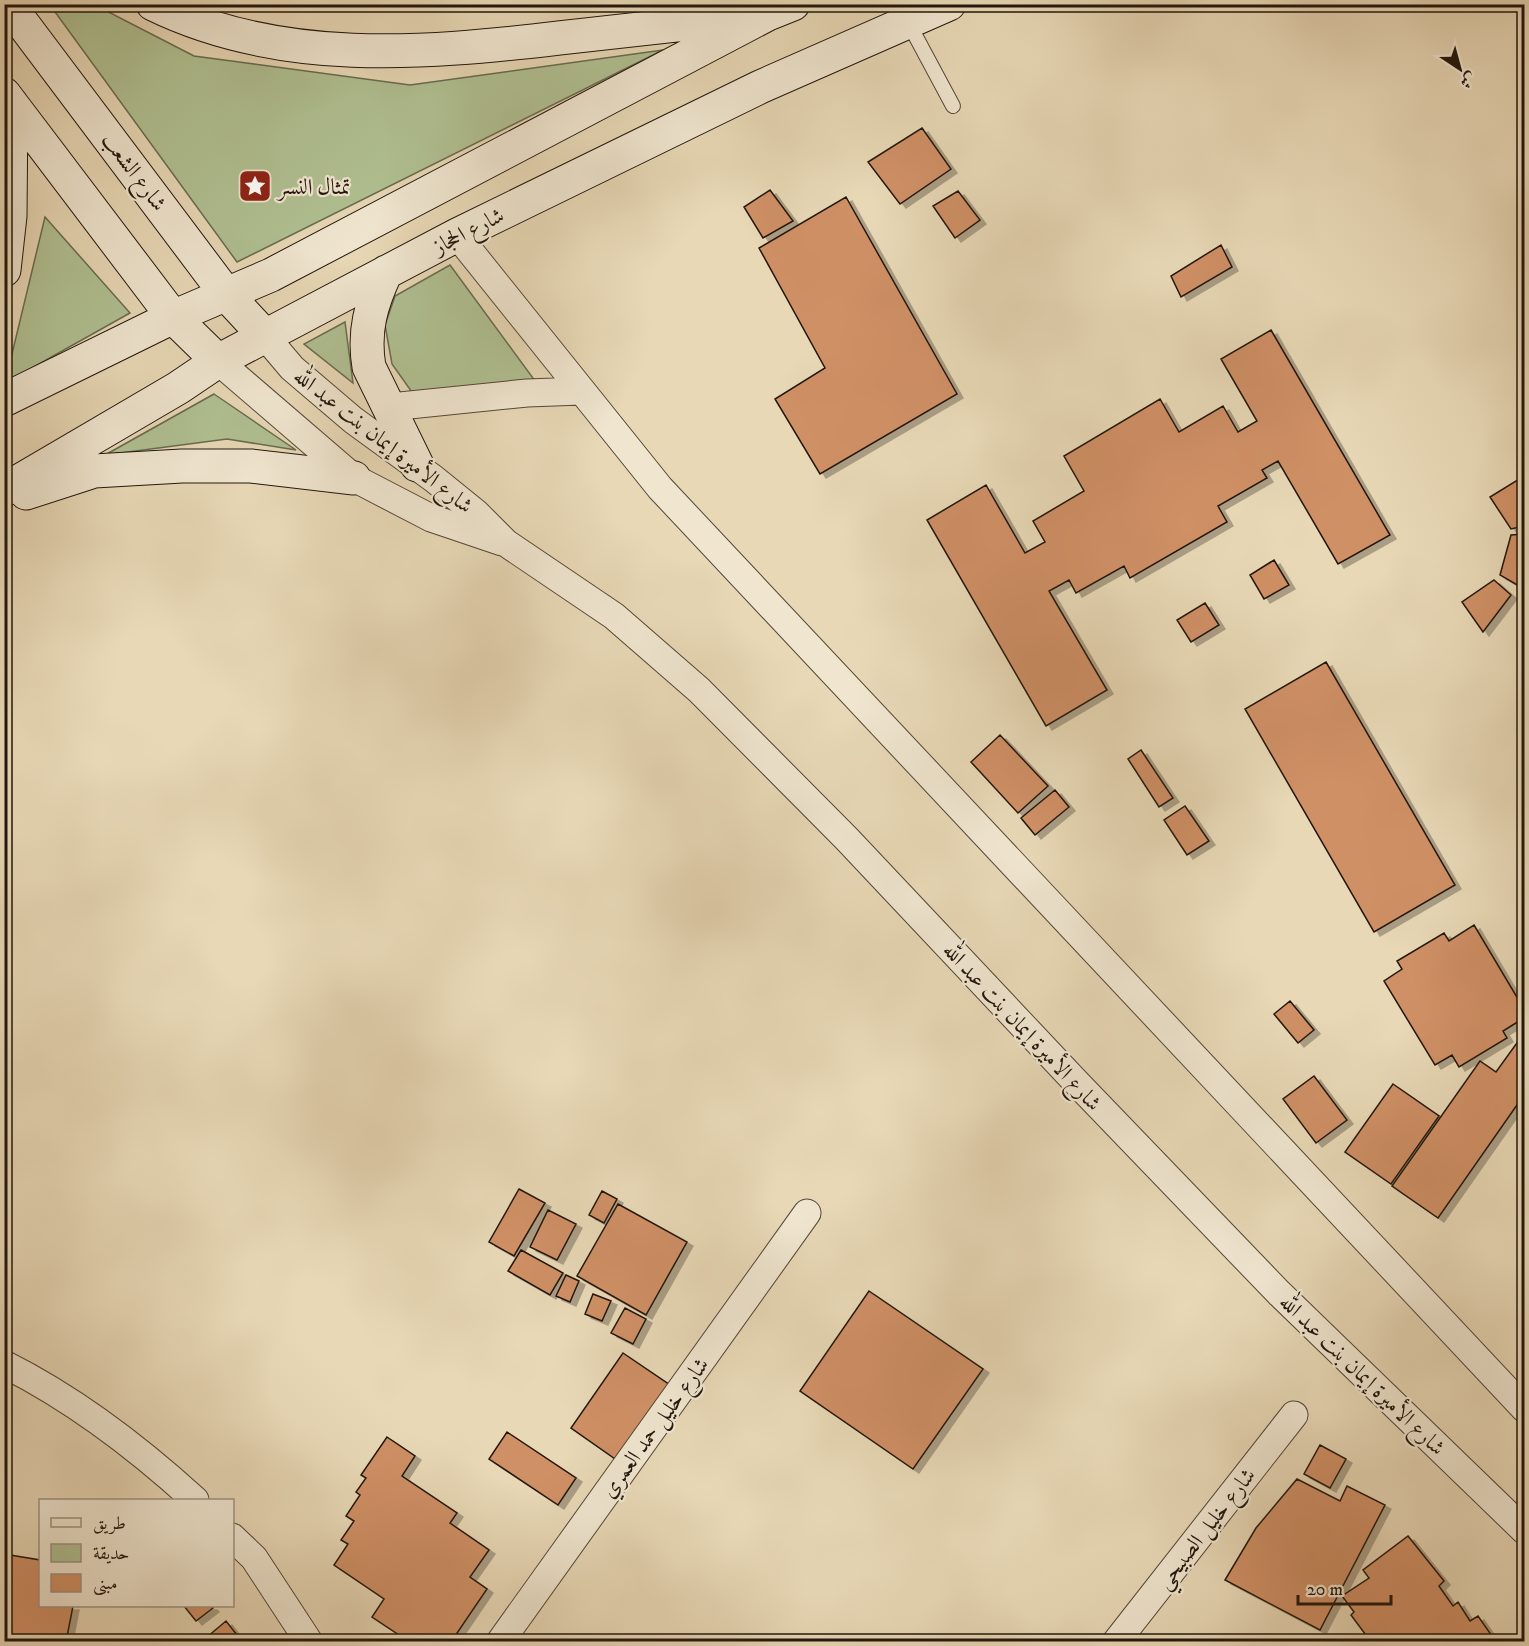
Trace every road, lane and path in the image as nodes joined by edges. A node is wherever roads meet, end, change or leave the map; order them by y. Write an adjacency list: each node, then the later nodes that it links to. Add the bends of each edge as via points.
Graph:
1 (8, 4): 11 (main road, شارع الشعب)
2 (153, 4): 4 (main road, via 217,30 315,47 386,53 451,51)
3 (949, 4): 5 (main road, شارع الحجاز)
4 (781, 9): 11 (main road, via 270,275)
5 (908, 22): 7 (lane); 8 (main road, شارع الحجاز, via 760,87)
6 (7, 103): 9 (main road, via 10,216); 12 (main road)
7 (952, 106)
8 (457, 235): 10 (main road, شارع الحجاز); 15 (street)
9 (4, 270)
10 (386, 272): 13 (main road, شارع الحجاز); 17 (main road, via 367,320 366,352 369,367)
11 (226, 294): 12 (main road); 13 (main road, شارع الشعب)
12 (173, 317): 14 (main road); 16 (main road)
13 (264, 335): 14 (main road, شارع الحجاز); 18 (street, شارع الأميرة إيمان بنت عبد الله, via 292,368 353,420)
14 (218, 361): 19 (street, شارع الأميرة إيمان بنت عبد الله); 20 (main road, شارع الحجاز)
15 (582, 391): 17 (street); 25 (street, via 660,488)
16 (4, 400)
17 (390, 407): 18 (main road)
18 (417, 465): 22 (street, شارع الأميرة إيمان بنت عبد الله)
19 (354, 478): 21 (main road, via 251,466 94,471); 22 (street, شارع الأميرة إيمان بنت عبد الله, via 431,518)
20 (4, 490)
21 (4, 500)
22 (506, 543): 28 (street, شارع الأميرة إيمان بنت عبد الله, via 614,616 699,690 847,839 1074,1082 1279,1293)
23 (807, 1213): 31 (street, شارع خليل حمد العمري)
24 (4, 1364): 27 (street, via 91,1417 156,1464)
25 (1524, 1408)
26 (1293, 1416): 32 (street, شارع خليل الصبيحي)
27 (194, 1499)
28 (1524, 1530)
29 (234, 1539): 30 (street, via 254,1558)
30 (309, 1641)
31 (500, 1641)
32 (1116, 1641)

